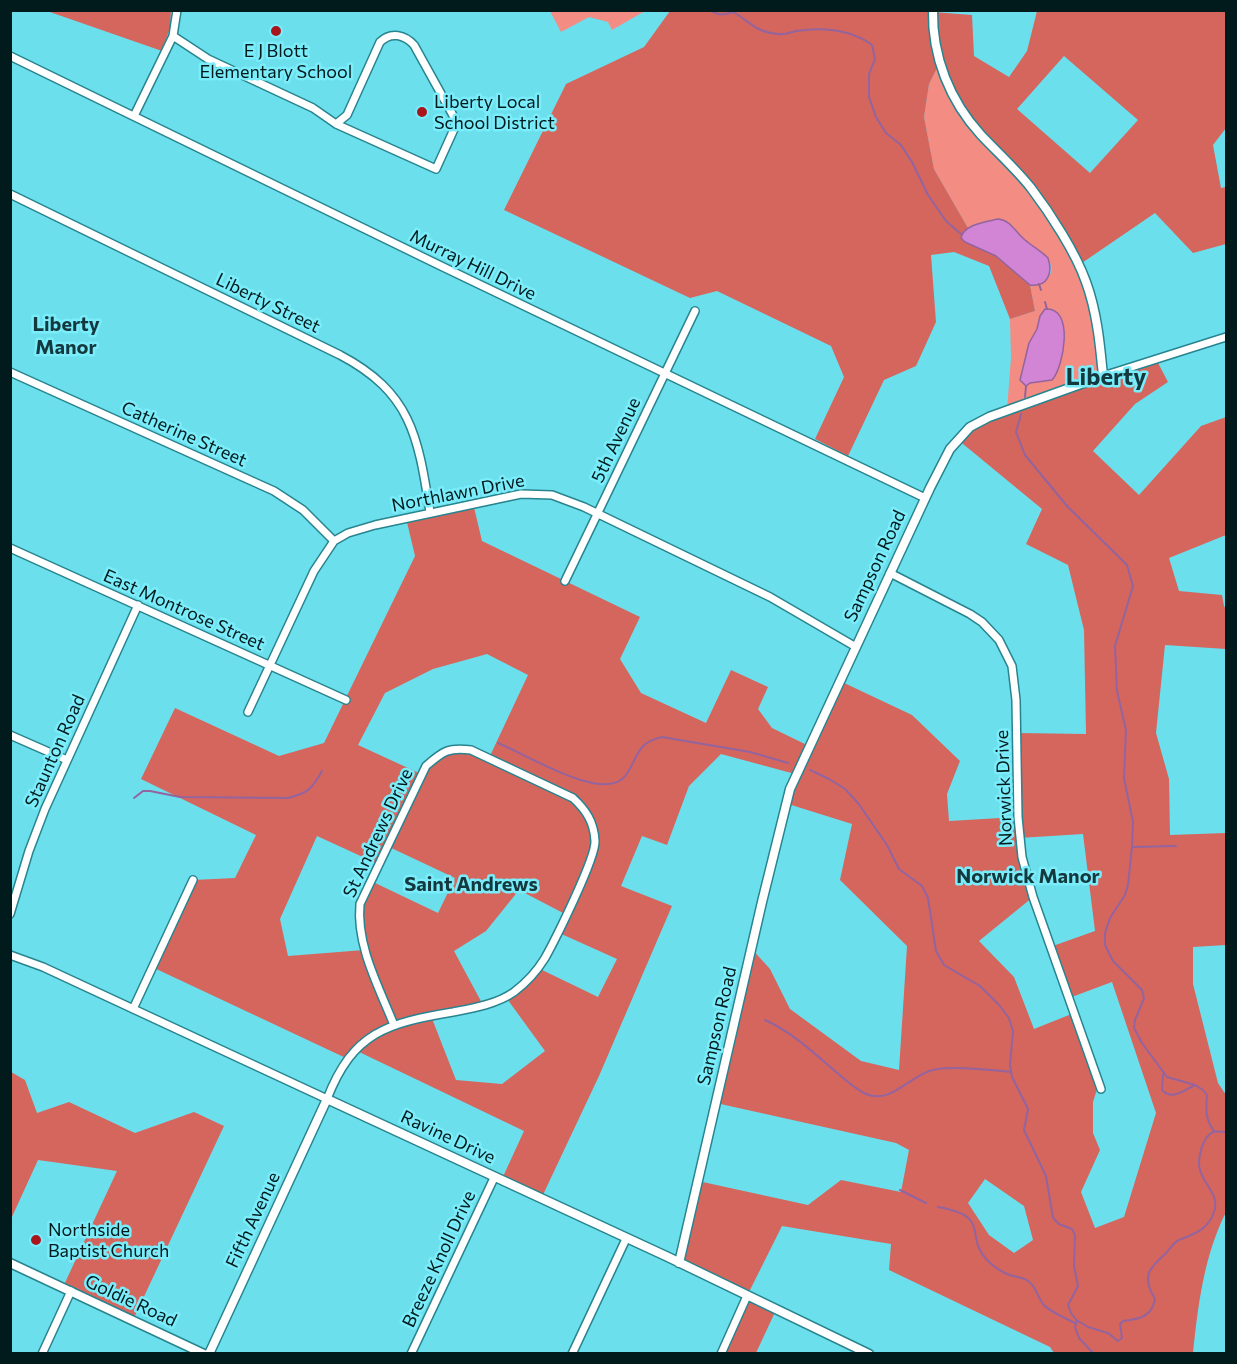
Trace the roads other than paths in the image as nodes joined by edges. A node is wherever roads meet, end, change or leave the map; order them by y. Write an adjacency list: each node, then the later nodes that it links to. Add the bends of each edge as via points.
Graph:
1 (177, 10): 3 (street)
2 (933, 10): 12 (street, via 937,54 955,100 1030,188 1078,263 1094,306)
3 (173, 36): 5 (street); 6 (street, via 208,59 313,108)
4 (10, 56): 5 (street, Murray Hill Drive)
5 (134, 116): 11 (street, Murray Hill Drive)
6 (336, 124): 6 (street, via 436,169 455,119 414,45 392,35 380,42 347,115)
7 (10, 194): 14 (street, Liberty Street, via 368,371 394,395 409,420)
8 (694, 311): 11 (street, 5th Avenue)
9 (1227, 337): 12 (street)
10 (10, 372): 16 (street, Catherine Street, via 274,491 303,510)
11 (664, 373): 13 (street, Murray Hill Drive); 15 (street, 5th Avenue)
12 (1103, 376): 13 (street, Sampson Road, via 970,427 950,448)
13 (925, 498): 18 (street, Sampson Road)
14 (430, 512): 15 (street, Northlawn Drive, via 532,493 560,498); 16 (street, Northlawn Drive, via 348,533)
15 (598, 514): 19 (street, 5th Avenue); 21 (street, Northlawn Drive, via 770,597)
16 (334, 541): 22 (street, via 314,571)
17 (10, 548): 20 (street, East Montrose Street)
18 (890, 573): 21 (street, Sampson Road); 32 (street, Norwick Drive, via 976,618 992,631 1008,656 1015,679 1022,858)
19 (565, 581)
20 (138, 606): 22 (street, East Montrose Street); 26 (street, Staunton Road)
21 (856, 647): 37 (street, Sampson Road, via 785,804)
22 (270, 665): 23 (street, East Montrose Street); 24 (street)
23 (346, 700)
24 (248, 712)
25 (10, 735): 26 (street)
26 (67, 760): 28 (street, Staunton Road, via 37,830)
27 (193, 880): 30 (street)
28 (10, 914)
29 (10, 955): 30 (street, Ravine Drive)
30 (133, 1009): 33 (street, Ravine Drive)
31 (394, 1025): 31 (street, St Andrews Drive, via 495,1001 528,981 544,959 589,866 596,843 585,808 573,798 471,750 453,748 426,766 360,904 362,942); 33 (street, St Andrews Drive, via 376,1032 355,1050)
32 (1101, 1089)
33 (327, 1099): 34 (street, Ravine Drive); 42 (street, Fifth Avenue)
34 (494, 1178): 35 (street, Ravine Drive); 43 (street, Breeze Knoll Drive)
35 (626, 1239): 37 (street, Ravine Drive); 44 (street)
36 (10, 1263): 38 (street, Goldie Road)
37 (679, 1263): 39 (street, Ravine Drive)
38 (71, 1291): 40 (street); 41 (street, Goldie Road)
39 (747, 1296): 45 (street); 46 (street, Ravine Drive)
40 (42, 1353)
41 (204, 1353)
42 (209, 1353)
43 (411, 1353)
44 (572, 1353)
45 (721, 1353)
46 (869, 1353)

